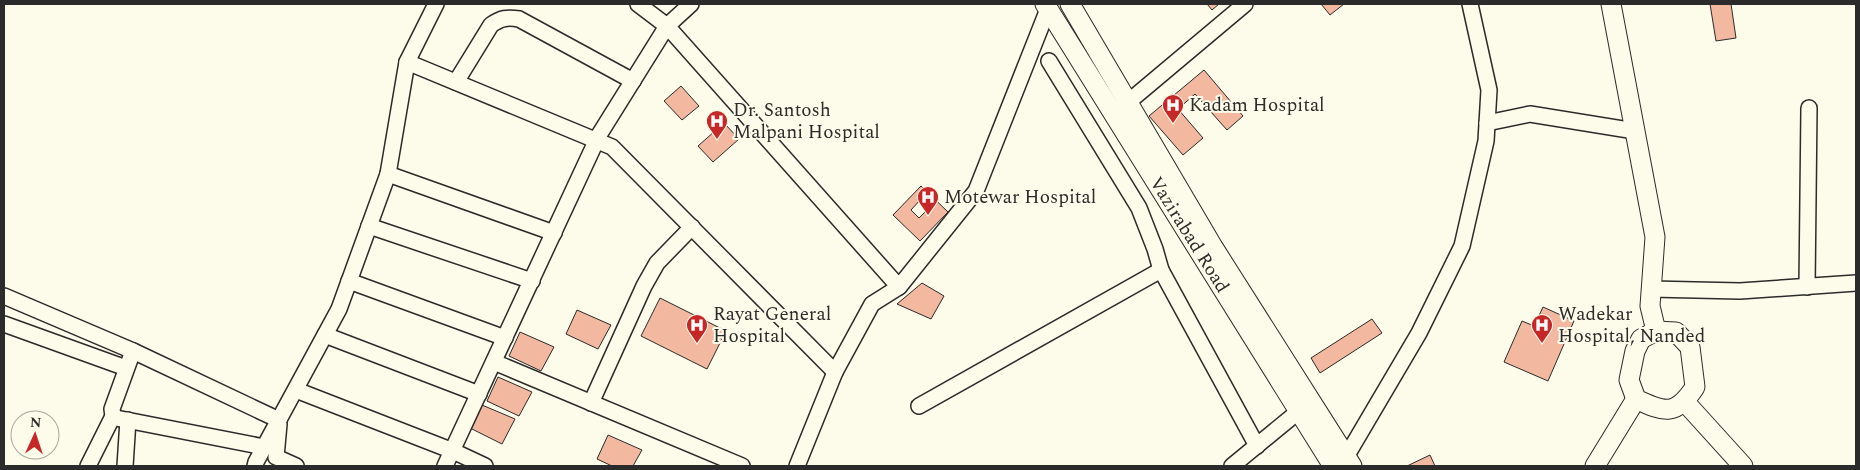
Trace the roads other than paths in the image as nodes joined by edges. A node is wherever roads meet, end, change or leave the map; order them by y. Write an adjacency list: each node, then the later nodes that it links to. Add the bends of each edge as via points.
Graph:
1 (436, 4): 11 (street)
2 (638, 4): 9 (street)
3 (691, 4): 9 (street)
4 (1070, 4): 15 (main road, Vazirabad Road)
5 (1245, 4): 15 (street)
6 (1470, 4): 16 (street, via 1489,90)
7 (1611, 4): 17 (main road)
8 (1046, 6): 15 (main road, Vazirabad Road); 28 (street, via 976,191)
9 (667, 26): 12 (street); 28 (street)
10 (1049, 61): 23 (street, via 1139,208)
11 (407, 62): 13 (street); 19 (street)
12 (633, 81): 13 (street, via 519,19 508,17 491,25); 18 (street)
13 (456, 82): 18 (street)
14 (1809, 108): 27 (street)
15 (1121, 109): 45 (main road, Vazirabad Road); 52 (main road, Vazirabad Road, via 1213,247)
16 (1487, 123): 17 (street, via 1530,114); 52 (street, via 1486,141 1462,246 1420,333)
17 (1635, 131): 29 (main road, via 1655,237)
18 (596, 142): 21 (street, via 612,147); 22 (street)
19 (388, 174): 20 (street); 22 (street)
20 (369, 226): 24 (street); 25 (street)
21 (692, 228): 38 (street); 42 (street, via 657,263)
22 (554, 234): 25 (street)
23 (1161, 270): 44 (street); 49 (street)
24 (350, 281): 33 (street); 34 (street)
25 (532, 281): 34 (street)
26 (1856, 283): 27 (street)
27 (1807, 286): 29 (street, via 1740,291)
28 (899, 287): 38 (street, via 872,304)
29 (1652, 289): 32 (main road, via 1650,306)
30 (4, 296): 35 (street)
31 (4, 324): 37 (street)
32 (1656, 330): 41 (main road, via 1641,340 1635,351 1629,380); 43 (main road, via 1676,332 1690,347 1695,387)
33 (325, 335): 39 (street); 40 (street)
34 (506, 338): 36 (street)
35 (132, 351): 37 (street); 48 (street)
36 (494, 362): 40 (street); 42 (street)
37 (126, 368): 46 (street, via 112,409)
38 (835, 372): 60 (street)
39 (296, 390): 48 (street); 51 (street)
40 (479, 394): 51 (street)
41 (1636, 399): 43 (main road, via 1657,409 1671,410); 62 (main road)
42 (591, 402): 59 (street)
43 (1685, 402): 63 (main road)
44 (920, 406)
45 (1299, 411): 49 (street); 52 (main road, Vazirabad Road)
46 (113, 416): 47 (street); 53 (street)
47 (128, 420): 50 (street); 54 (street)
48 (279, 420): 50 (street); 56 (street, via 276,457)
49 (1257, 446): 61 (street)
50 (264, 447): 55 (street)
51 (453, 451): 57 (street); 58 (street)
52 (1344, 463)
53 (88, 466)
54 (126, 466)
55 (256, 466)
56 (296, 466)
57 (445, 466)
58 (485, 466)
59 (742, 466)
60 (797, 466)
61 (1232, 466)
62 (1595, 466)
63 (1743, 466)

